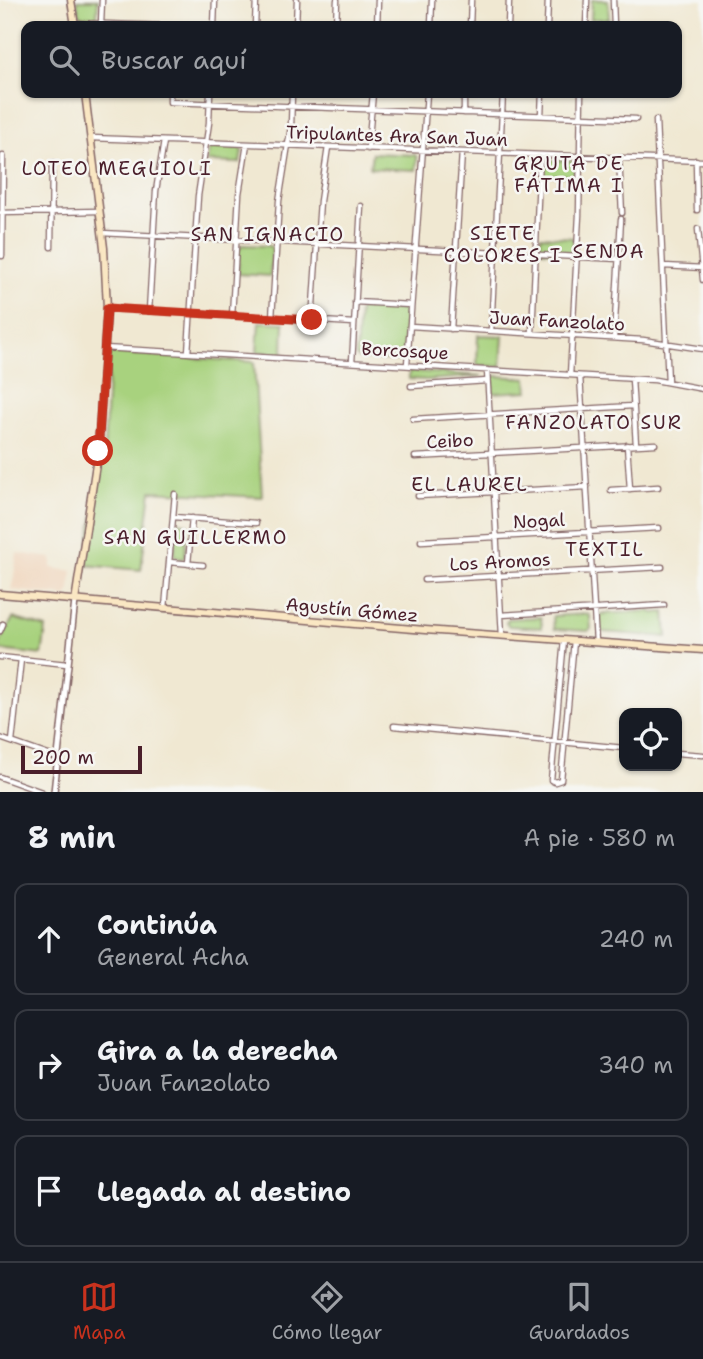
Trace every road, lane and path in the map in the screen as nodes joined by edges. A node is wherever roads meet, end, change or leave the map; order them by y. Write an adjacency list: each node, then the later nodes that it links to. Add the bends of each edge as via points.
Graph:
1 (71, 0): 14 (main road)
2 (102, 0): 15 (street)
3 (215, 0): 16 (street)
4 (256, 0): 17 (street)
5 (297, 0): 18 (street)
6 (337, 0): 19 (street)
7 (378, 0): 20 (street)
8 (432, 0): 21 (street)
9 (471, 0): 22 (street)
10 (509, 0): 23 (street)
11 (548, 0): 24 (street)
12 (587, 0): 25 (street)
13 (613, 0): 26 (street)
14 (74, 21)
15 (101, 21)
16 (214, 21)
17 (255, 21)
18 (296, 21)
19 (336, 21)
20 (377, 21)
21 (431, 21)
22 (470, 21)
23 (508, 21)
24 (547, 21)
25 (586, 21)
26 (614, 21)
27 (86, 98): 47 (main road)
28 (170, 98): 37 (street, via 170,102)
29 (210, 98): 37 (street)
30 (292, 98): 38 (street)
31 (373, 98): 39 (street)
32 (426, 98): 40 (street)
33 (464, 98): 41 (street)
34 (503, 98): 42 (street)
35 (542, 98): 43 (street)
36 (582, 98): 44 (street)
37 (209, 104): 38 (street); 49 (street)
38 (291, 107): 39 (street); 51 (street)
39 (372, 110): 40 (street); 53 (street)
40 (426, 111): 41 (street); 54 (street)
41 (464, 113): 42 (street)
42 (503, 114): 43 (street); 56 (street)
43 (541, 116): 44 (street)
44 (580, 117): 45 (street); 59 (street)
45 (636, 119)
46 (656, 120): 61 (street)
47 (91, 138): 48 (street, Tripulantes Ara San Juan); 67 (main road)
48 (164, 141): 49 (street, Tripulantes Ara San Juan); 72 (street)
49 (206, 142): 50 (street, Tripulantes Ara San Juan); 73 (street)
50 (247, 144): 51 (street, Tripulantes Ara San Juan); 74 (street)
51 (288, 145): 52 (street, Tripulantes Ara San Juan); 75 (street)
52 (328, 147): 53 (street, Tripulantes Ara San Juan); 76 (street)
53 (368, 149): 54 (street, Tripulantes Ara San Juan)
54 (423, 151): 55 (street, Tripulantes Ara San Juan); 79 (street)
55 (462, 152): 56 (street, Tripulantes Ara San Juan); 80 (street)
56 (501, 153): 57 (street, Tripulantes Ara San Juan); 81 (street)
57 (540, 155): 59 (street, Tripulantes Ara San Juan); 82 (street)
58 (3, 156): 69 (street)
59 (579, 156): 60 (street, Tripulantes Ara San Juan); 84 (street)
60 (619, 158): 61 (street, Tripulantes Ara San Juan); 85 (street)
61 (658, 159): 62 (street, Tripulantes Ara San Juan); 86 (street)
62 (696, 160): 63 (street, Tripulantes Ara San Juan); 66 (street)
63 (703, 161)
64 (52, 163): 68 (street)
65 (361, 206): 77 (street)
66 (697, 210)
67 (99, 211): 68 (street); 71 (main road)
68 (52, 212): 69 (street); 78 (street)
69 (1, 213): 83 (street)
70 (698, 229): 87 (street)
71 (102, 233): 72 (street); 91 (main road)
72 (153, 236): 73 (street); 92 (street)
73 (195, 238): 74 (street); 93 (street)
74 (236, 240): 75 (street); 94 (street)
75 (277, 242): 76 (street); 95 (street)
76 (317, 244): 77 (street); 96 (street)
77 (359, 246): 79 (street); 89 (street)
78 (51, 247)
79 (414, 249): 80 (street); 90 (street)
80 (455, 251): 81 (street); 99 (street)
81 (495, 253): 82 (street); 100 (street)
82 (536, 255): 84 (street); 101 (street)
83 (2, 256)
84 (577, 257): 85 (street); 102 (street)
85 (619, 259): 103 (street)
86 (664, 266): 87 (street); 104 (street)
87 (702, 268): 88 (street)
88 (703, 279)
89 (355, 302): 90 (street); 97 (street)
90 (411, 305): 98 (street)
91 (107, 308): 92 (street); 105 (main road)
92 (149, 311): 93 (street)
93 (191, 313): 94 (street); 107 (street)
94 (232, 316): 95 (street)
95 (272, 318): 96 (street)
96 (312, 320): 97 (street)
97 (354, 323): 108 (street)
98 (410, 327): 99 (street, Juan Fanzolato); 109 (street)
99 (451, 329): 100 (street, Juan Fanzolato)
100 (491, 331): 101 (street, Juan Fanzolato)
101 (532, 334): 102 (street, Juan Fanzolato)
102 (572, 336): 103 (street, Juan Fanzolato); 111 (street)
103 (614, 338): 104 (street, Juan Fanzolato)
104 (667, 343): 106 (street, Juan Fanzolato); 115 (street)
105 (104, 348): 107 (street, Borcosque); 150 (main road, via 98,451)
106 (703, 349)
107 (188, 353): 108 (street, Borcosque)
108 (352, 362): 109 (street, Borcosque)
109 (407, 365): 110 (street, Borcosque)
110 (487, 370): 111 (street, Borcosque); 114 (street)
111 (570, 375): 112 (street, Borcosque)
112 (580, 376): 113 (street, Borcosque); 119 (street)
113 (632, 379): 115 (street, Borcosque); 118 (street)
114 (487, 381): 116 (street); 120 (street)
115 (668, 382): 117 (street, Borcosque)
116 (411, 386)
117 (703, 388)
118 (633, 406): 119 (street); 124 (street)
119 (582, 409): 120 (street); 125 (street)
120 (489, 414): 121 (street); 126 (street)
121 (413, 419)
122 (655, 444): 124 (street, Ceibo)
123 (627, 445): 124 (street, Ceibo); 125 (street, Ceibo); 130 (street)
124 (636, 445)
125 (585, 448): 126 (street, Ceibo); 128 (street)
126 (491, 453): 127 (street, Ceibo); 132 (street)
127 (415, 457)
128 (587, 487): 132 (street); 139 (street)
129 (658, 487): 130 (street)
130 (630, 489): 131 (street)
131 (611, 490)
132 (494, 492): 134 (street); 140 (street)
133 (176, 494): 135 (street)
134 (418, 496)
135 (173, 517): 136 (street); 142 (street)
136 (192, 518): 137 (street); 143 (street)
137 (256, 523)
138 (659, 528): 139 (street, Nogal)
139 (590, 532): 140 (street, Nogal); 146 (street)
140 (496, 537): 141 (street, Nogal); 147 (street)
141 (421, 541)
142 (169, 562): 143 (street); 152 (street)
143 (188, 564): 144 (street)
144 (203, 565)
145 (662, 567): 146 (street, Los Aromos)
146 (592, 571): 147 (street, Los Aromos); 153 (street)
147 (499, 576): 148 (street, Los Aromos); 154 (street)
148 (424, 580)
149 (0, 594): 150 (main road, Agustín Gómez)
150 (75, 600): 152 (main road, Agustín Gómez); 164 (street)
151 (664, 606): 153 (street)
152 (165, 608): 157 (main road, Agustín Gómez)
153 (594, 610): 154 (street); 160 (street)
154 (501, 615): 157 (street)
155 (3, 624): 156 (street)
156 (0, 631)
157 (502, 635): 158 (main road, Agustín Gómez)
158 (564, 639): 159 (main road, Agustín Gómez); 167 (street)
159 (575, 640): 160 (main road, Agustín Gómez); 168 (street)
160 (596, 642): 161 (main road, Agustín Gómez)
161 (703, 650)
162 (0, 657): 163 (street)
163 (21, 659): 164 (street); 169 (street)
164 (67, 664): 173 (street)
165 (394, 726): 167 (street)
166 (0, 738): 169 (street)
167 (555, 741): 168 (street); 168 (street, via 551,780 555,782 561,780)
168 (565, 742): 170 (street)
169 (12, 743): 173 (street)
170 (619, 747)
171 (682, 753): 172 (street)
172 (703, 755)
173 (57, 758): 176 (street)
174 (0, 777): 175 (street)
175 (43, 792)
176 (54, 792)

